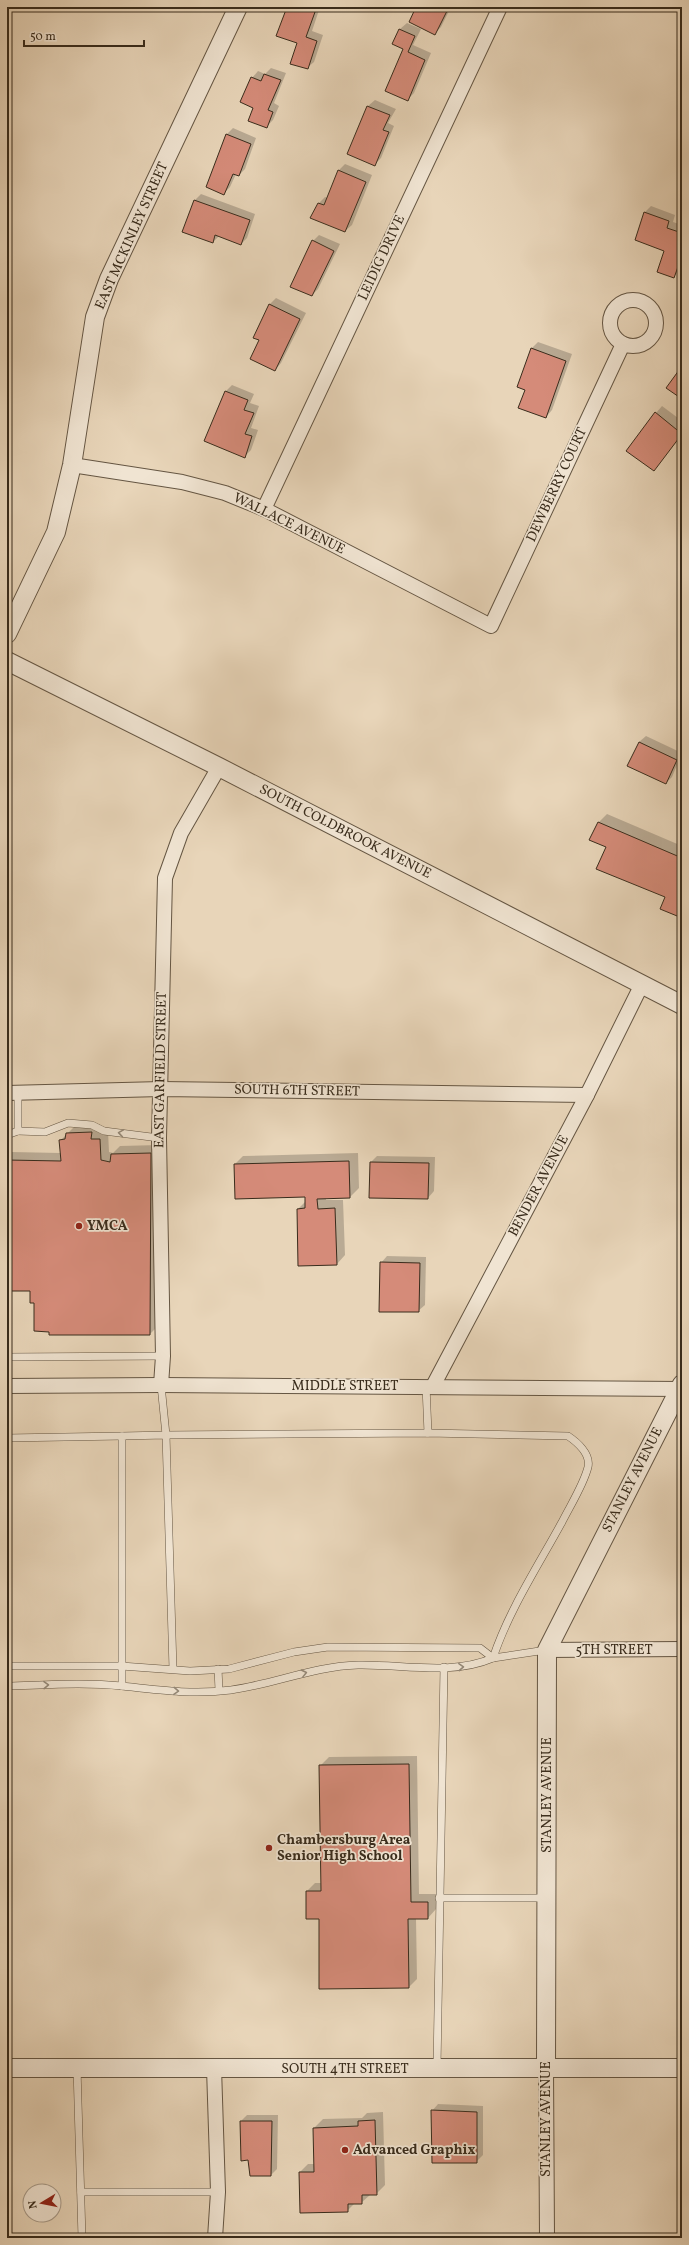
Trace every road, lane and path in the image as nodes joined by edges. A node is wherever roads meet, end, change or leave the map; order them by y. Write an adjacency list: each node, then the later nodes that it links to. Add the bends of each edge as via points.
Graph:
1 (238, 7): 4 (street, EAST MCKINLEY STREET, via 109,279 95,317)
2 (500, 7): 5 (street, LEIDIG DRIVE)
3 (623, 344): 6 (street, DEWBERRY COURT)
4 (72, 465): 5 (street, WALLACE AVENUE, via 182,482 225,493); 7 (street, EAST MCKINLEY STREET, via 56,532)
5 (264, 508): 6 (street, WALLACE AVENUE)
6 (491, 626)
7 (7, 634)
8 (7, 661): 9 (street, SOUTH COLDBROOK AVENUE)
9 (219, 767): 10 (street, SOUTH COLDBROOK AVENUE); 12 (street, EAST GARFIELD STREET, via 181,833 165,878)
10 (642, 984): 11 (street, SOUTH COLDBROOK AVENUE); 14 (street, BENDER AVENUE)
11 (682, 1005)
12 (161, 1089): 13 (street, SOUTH 6TH STREET); 14 (street, SOUTH 6TH STREET); 17 (street, EAST GARFIELD STREET)
13 (12, 1093): 15 (lane)
14 (587, 1095): 22 (street, BENDER AVENUE)
15 (18, 1131): 16 (lane); 17 (lane, one-way to 15, via 68,1123 45,1132)
16 (7, 1135)
17 (160, 1138): 18 (street, EAST GARFIELD STREET)
18 (163, 1356): 19 (lane); 20 (street, EAST GARFIELD STREET)
19 (7, 1357)
20 (161, 1385): 21 (street, MIDDLE STREET); 22 (street, MIDDLE STREET); 25 (lane)
21 (7, 1386)
22 (430, 1386): 23 (street, MIDDLE STREET); 24 (lane)
23 (681, 1388): 29 (street, STANLEY AVENUE)
24 (428, 1433): 25 (lane); 30 (lane, via 568,1436 578,1443 587,1456 588,1466 574,1499 502,1631)
25 (166, 1435): 26 (lane); 34 (lane)
26 (122, 1436): 27 (lane); 32 (lane)
27 (7, 1438)
28 (682, 1649): 29 (street, 5TH STREET)
29 (547, 1650): 30 (lane); 40 (street, STANLEY AVENUE)
30 (493, 1658): 33 (lane, one-way to 30, via 475,1666); 35 (lane, via 480,1648 328,1647 294,1652)
31 (7, 1666): 32 (lane)
32 (121, 1666): 34 (lane); 37 (lane)
33 (444, 1668): 38 (lane, one-way to 33, via 231,1690 344,1666); 39 (lane)
34 (173, 1670): 35 (lane)
35 (218, 1670): 38 (lane)
36 (7, 1686): 37 (lane, one-way to 37)
37 (122, 1686): 38 (lane, one-way to 38, via 185,1692)
38 (219, 1690)
39 (439, 1898): 40 (lane); 45 (lane)
40 (546, 1898): 46 (street, STANLEY AVENUE)
41 (7, 2068): 42 (street, SOUTH 4TH STREET)
42 (77, 2068): 43 (street, SOUTH 4TH STREET); 47 (lane)
43 (214, 2068): 45 (street, SOUTH 4TH STREET); 48 (street)
44 (682, 2068): 46 (street, SOUTH 4TH STREET)
45 (437, 2069): 46 (street, SOUTH 4TH STREET)
46 (546, 2069): 51 (street, STANLEY AVENUE)
47 (81, 2192): 48 (lane); 49 (lane)
48 (218, 2192): 50 (street)
49 (82, 2238)
50 (215, 2238)
51 (547, 2238)

